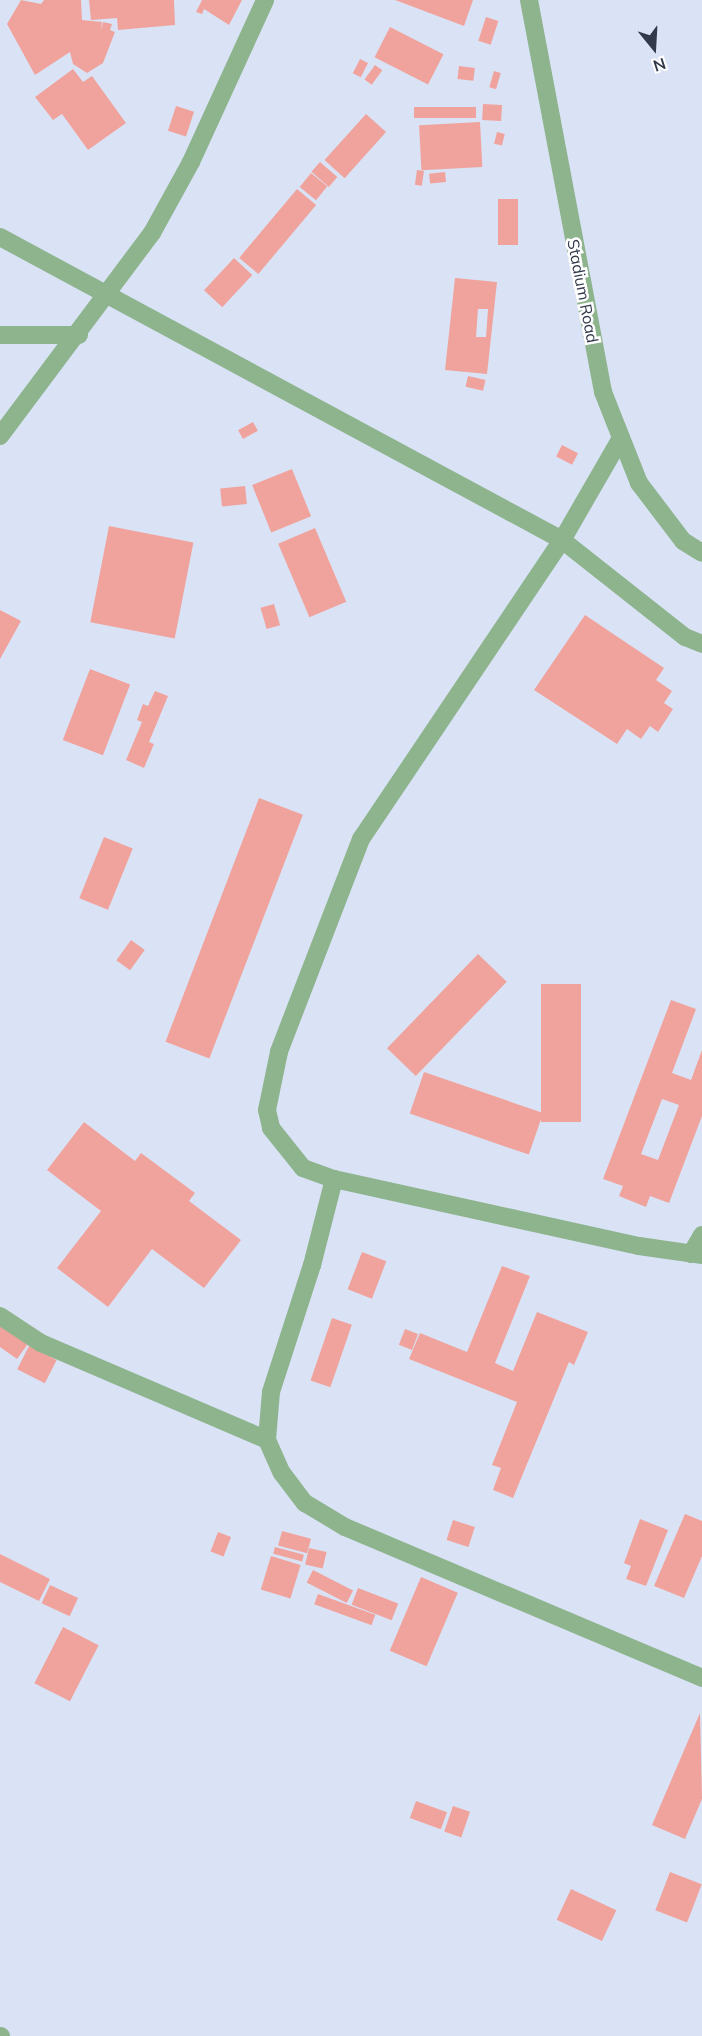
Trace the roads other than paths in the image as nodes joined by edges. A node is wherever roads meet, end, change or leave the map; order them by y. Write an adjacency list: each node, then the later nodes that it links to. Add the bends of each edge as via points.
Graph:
1 (265, 0): 4 (street, via 191,162 152,233)
2 (529, 0): 8 (street, Stadium Road, via 603,392)
3 (0, 237): 4 (street)
4 (109, 296): 6 (street); 9 (street)
5 (0, 335): 6 (street)
6 (80, 335): 7 (street)
7 (0, 436)
8 (621, 438): 9 (street); 10 (street, Stadium Road, via 639,483 683,541)
9 (562, 540): 11 (street, via 686,637); 12 (street, via 361,838 279,1052 267,1110 271,1128 303,1168)
10 (702, 553)
11 (702, 644)
12 (334, 1179): 14 (street); 16 (street, via 312,1265 271,1392)
13 (702, 1235): 14 (street)
14 (696, 1255)
15 (0, 1316): 16 (street, via 41,1343)
16 (267, 1440): 17 (street, via 282,1473 305,1503 345,1527)
17 (702, 1678)

